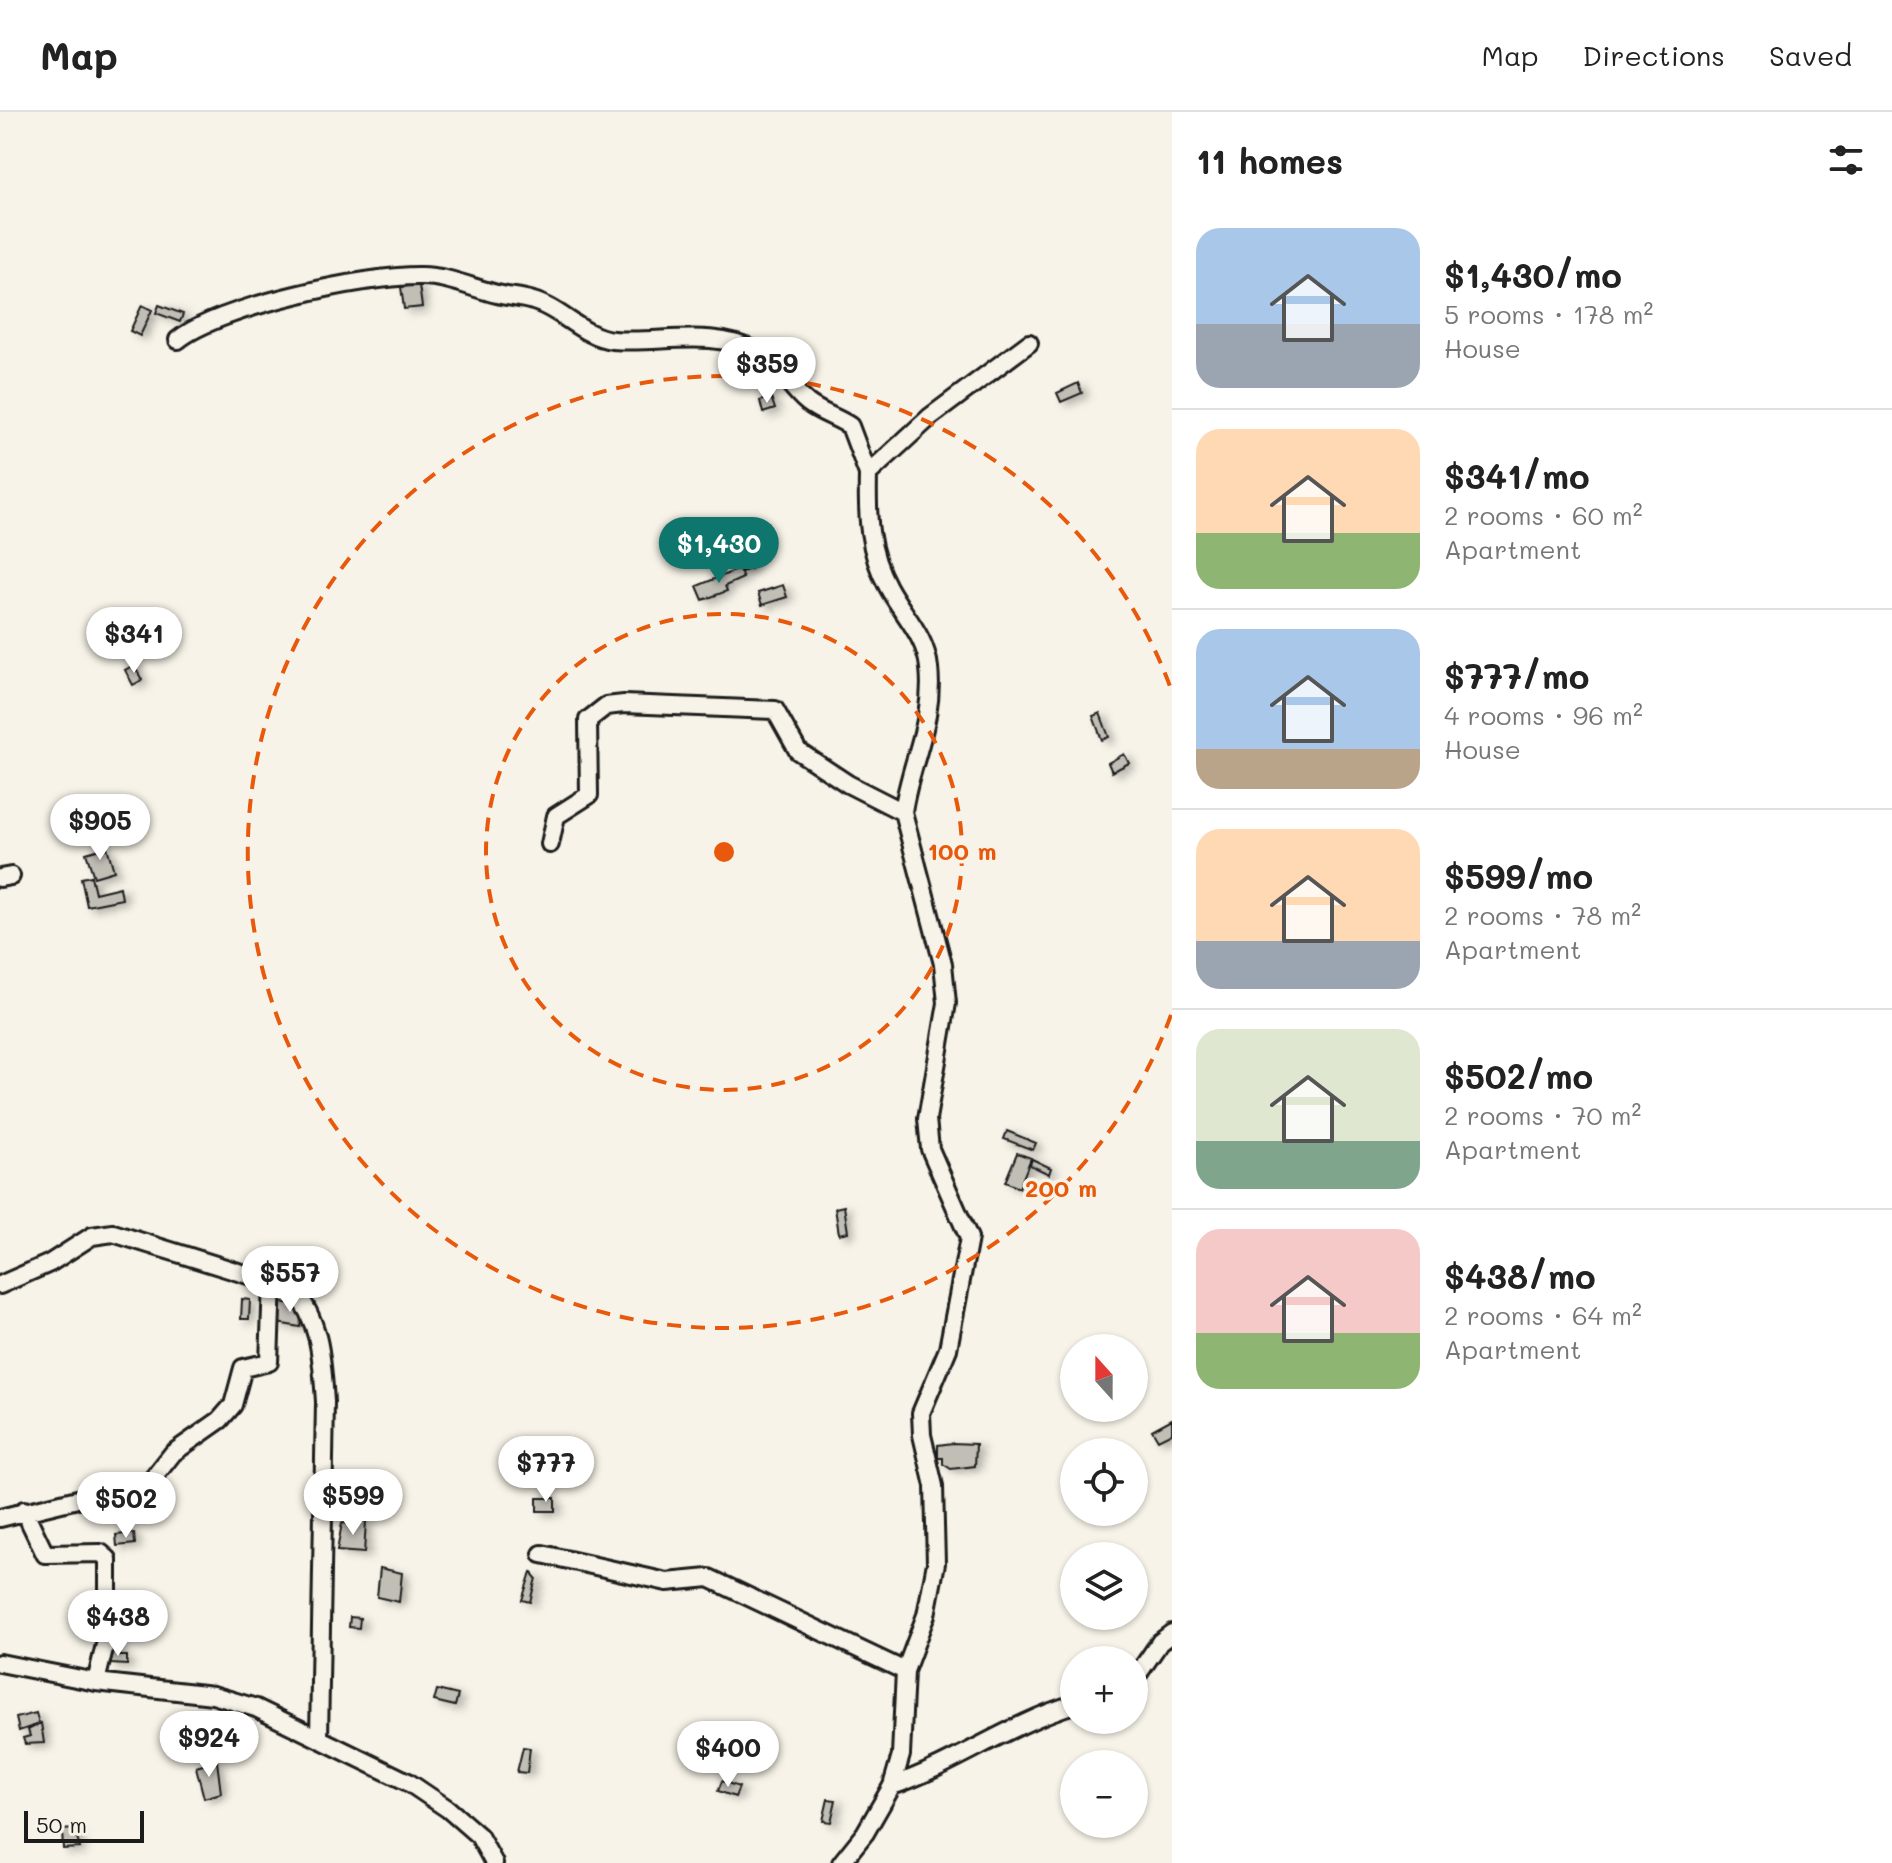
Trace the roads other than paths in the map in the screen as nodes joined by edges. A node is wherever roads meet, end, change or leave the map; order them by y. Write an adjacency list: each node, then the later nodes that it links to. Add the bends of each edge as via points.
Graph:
1 (178, 340): 3 (street, via 195,326 295,297 422,275 459,282 555,309 604,338 691,337 756,351 806,402 850,426)
2 (1029, 343): 3 (street, via 930,417)
3 (868, 474): 4 (street, via 866,520 873,553 887,586 922,637 929,666 931,706)
4 (903, 812): 5 (street, via 798,751 775,710 606,706 588,720 586,729 589,795 556,816); 14 (street, via 943,964 947,1003 927,1119 930,1149 969,1238 948,1349 921,1413 934,1486 936,1563 926,1615)
5 (550, 844)
6 (272, 1282): 7 (street, via 113,1233 92,1236 50,1263); 8 (street, via 269,1362 243,1368 233,1405 220,1420 173,1453 151,1481); 17 (street, via 293,1289 307,1305 321,1351 325,1402)
7 (0, 1285)
8 (24, 1510): 9 (street); 15 (street, via 45,1554 101,1553 108,1559 108,1632)
9 (0, 1518)
10 (542, 1554): 14 (street, via 667,1582 709,1578)
11 (1172, 1633): 12 (street)
12 (1148, 1660)
13 (0, 1663): 15 (street)
14 (905, 1671): 18 (street, via 901,1755)
15 (96, 1682): 17 (street, via 213,1695 256,1708)
16 (1060, 1708): 18 (street)
17 (319, 1738): 19 (street, via 408,1782 448,1809 479,1836)
18 (892, 1786): 20 (street)
19 (494, 1863)
20 (841, 1863)

